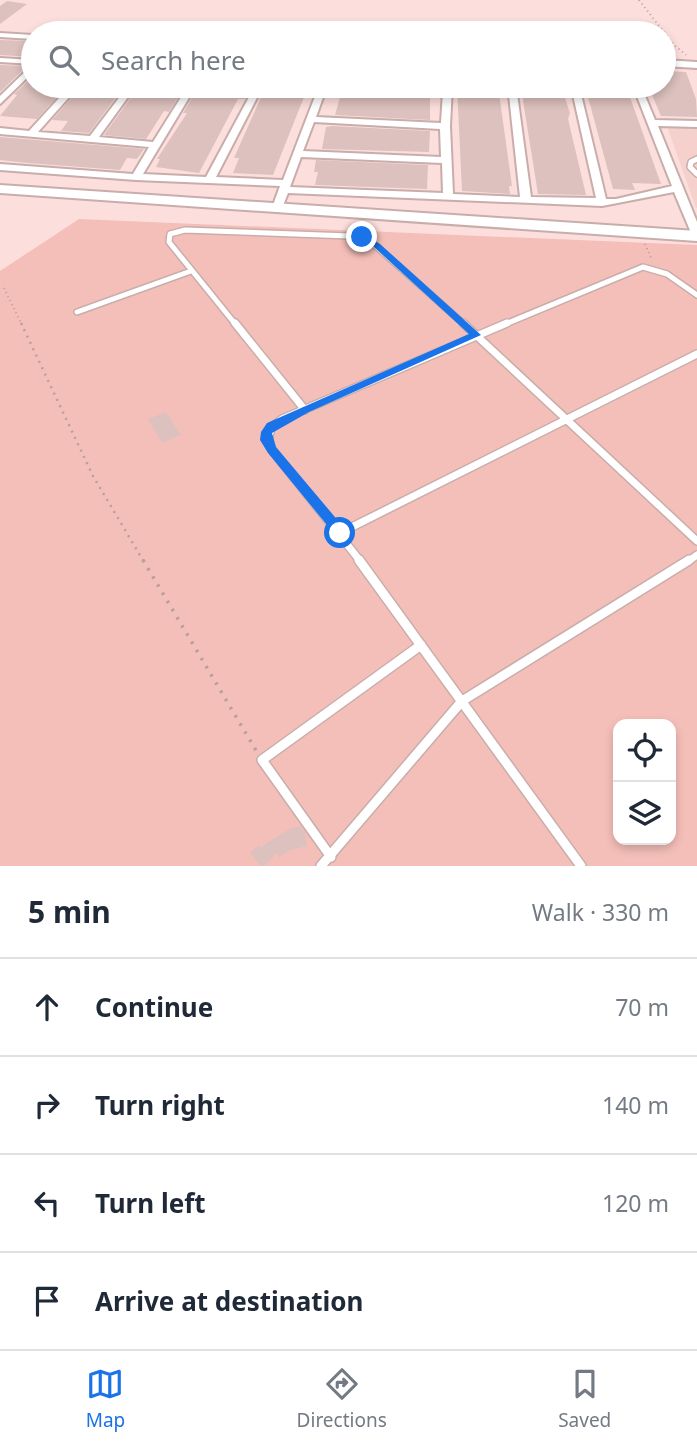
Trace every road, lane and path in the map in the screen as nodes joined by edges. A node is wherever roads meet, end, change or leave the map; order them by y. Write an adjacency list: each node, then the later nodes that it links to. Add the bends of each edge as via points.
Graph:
1 (639, 0): 2 (path)
2 (655, 21)
3 (0, 35): 4 (street)
4 (21, 36)
5 (676, 46): 9 (path)
6 (0, 60): 7 (street)
7 (21, 63)
8 (676, 65): 9 (street)
9 (694, 66)
10 (21, 78): 20 (street)
11 (64, 98): 26 (street)
12 (123, 98): 27 (street)
13 (185, 98): 28 (street)
14 (253, 98): 35 (street)
15 (319, 98): 21 (street)
16 (447, 98): 24 (street)
17 (513, 98): 40 (street)
18 (578, 98): 41 (street)
19 (642, 98): 22 (street)
20 (0, 101)
21 (311, 119): 24 (street); 29 (street)
22 (652, 123): 23 (street); 38 (street)
23 (697, 124)
24 (445, 125): 31 (street)
25 (0, 131): 26 (street)
26 (31, 134): 27 (street)
27 (94, 138): 28 (street)
28 (156, 145): 34 (street)
29 (298, 154): 31 (street); 36 (street)
30 (697, 159): 33 (lane, via 690,167)
31 (446, 160): 39 (street)
32 (0, 167): 34 (street)
33 (697, 174)
34 (136, 177): 35 (street)
35 (210, 179): 36 (street)
36 (286, 187): 39 (street); 42 (street)
37 (0, 188): 42 (street)
38 (678, 188): 41 (street); 44 (street)
39 (448, 197): 40 (street)
40 (526, 201): 41 (street)
41 (603, 203)
42 (277, 208): 43 (street)
43 (642, 234): 44 (street); 45 (path, via 653,257)
44 (697, 236)
45 (651, 266): 48 (lane); 50 (lane)
46 (191, 271): 49 (lane); 50 (lane, via 169,242 170,234 185,230 362,237); 52 (lane)
47 (4, 288): 59 (path, via 93,476)
48 (697, 295)
49 (77, 313)
50 (476, 335): 52 (lane); 53 (lane)
51 (697, 354): 53 (lane)
52 (305, 410): 54 (lane, via 271,426 266,440)
53 (567, 421): 54 (lane); 55 (lane)
54 (340, 533): 57 (lane)
55 (697, 541)
56 (697, 555): 58 (lane)
57 (421, 645): 58 (lane); 59 (lane)
58 (462, 701): 60 (lane); 62 (lane)
59 (262, 761): 60 (lane)
60 (331, 857): 61 (lane)
61 (321, 866)
62 (581, 866)

